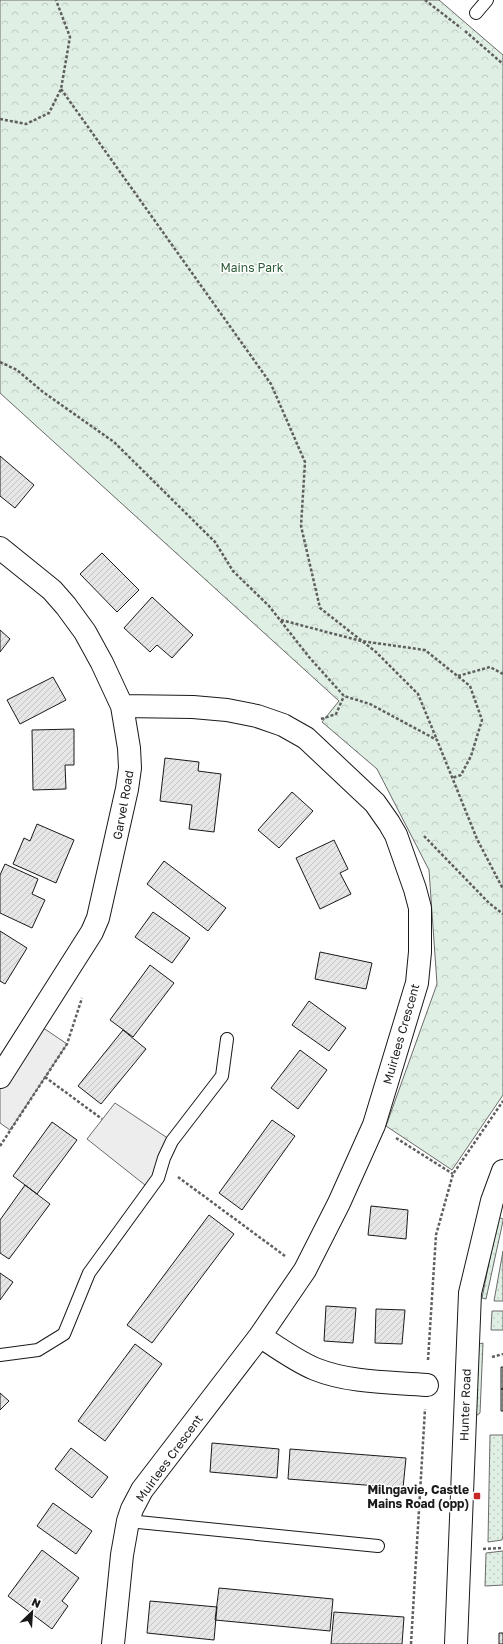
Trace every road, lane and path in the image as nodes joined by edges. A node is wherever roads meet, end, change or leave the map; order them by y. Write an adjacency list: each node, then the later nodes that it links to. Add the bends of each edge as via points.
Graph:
1 (56, 0): 6 (path, via 70,37)
2 (425, 0): 5 (path)
3 (487, 0): 4 (lane)
4 (476, 13)
5 (503, 64)
6 (60, 90): 7 (path, via 49,113 26,124); 11 (path, via 271,384 305,462 301,526 320,608)
7 (0, 120)
8 (0, 362): 10 (path, via 17,370 43,392 114,442 215,542 233,571)
9 (0, 548): 15 (street, Garvel Road, via 52,590 66,606 85,632)
10 (280, 620): 11 (path); 14 (path)
11 (361, 640): 13 (path, via 425,650); 17 (path, via 418,694)
12 (503, 674): 13 (path, via 490,667)
13 (458, 676): 18 (path, via 470,686 482,720 471,756 461,775)
14 (344, 696): 16 (path, via 336,714 323,717); 17 (path, via 370,704)
15 (122, 706): 16 (street, Muirlees Crescent, via 227,710 283,725); 24 (street, Garvel Road, via 130,768 98,918 92,932)
16 (306, 738): 27 (street, Muirlees Crescent, via 375,803 389,823 396,835 420,908 417,983)
17 (437, 740): 18 (path)
18 (452, 778): 20 (path, via 477,839)
19 (422, 834): 21 (path)
20 (503, 889)
21 (502, 912)
22 (84, 990): 25 (path, via 67,1044)
23 (227, 1039): 29 (lane, via 222,1076 172,1141)
24 (0, 1077)
25 (45, 1077): 26 (path); 28 (path)
26 (102, 1119)
27 (374, 1125): 31 (path); 33 (street, Muirlees Crescent, via 305,1270)
28 (0, 1146)
29 (162, 1165): 32 (path); 34 (lane, via 158,1178 89,1272 64,1334 38,1350)
30 (503, 1171): 39 (street, Hunter Road, via 492,1201 470,1293)
31 (453, 1174)
32 (287, 1257)
33 (260, 1336): 35 (street, via 316,1369 342,1377); 36 (street, Muirlees Crescent, via 142,1490)
34 (0, 1355)
35 (427, 1385)
36 (128, 1521): 37 (lane); 38 (street, Muirlees Crescent)
37 (378, 1546)
38 (113, 1644)
39 (456, 1644)

